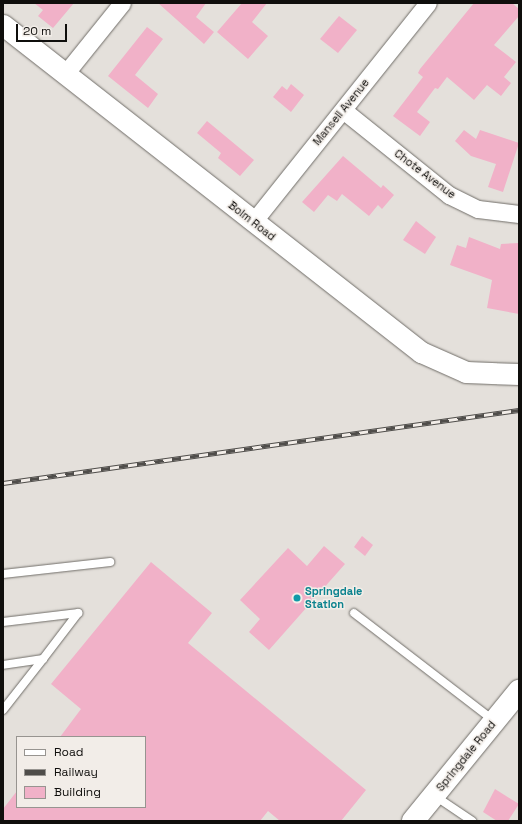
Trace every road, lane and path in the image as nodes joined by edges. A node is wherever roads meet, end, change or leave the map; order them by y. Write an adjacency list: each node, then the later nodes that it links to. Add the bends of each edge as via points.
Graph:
1 (122, 3): 4 (street)
2 (428, 3): 5 (street, Mansell Avenue)
3 (3, 25): 4 (street, Bolm Road)
4 (65, 74): 7 (street, Bolm Road)
5 (343, 110): 6 (street, Chote Avenue, via 449,195 478,209); 7 (street, Mansell Avenue)
6 (519, 214)
7 (253, 222): 8 (street, Bolm Road, via 420,352 466,372)
8 (519, 374)
9 (110, 562): 10 (lane)
10 (3, 574)
11 (354, 614): 17 (lane)
12 (3, 622): 13 (lane, via 78,613)
13 (43, 659): 14 (lane); 16 (lane)
14 (3, 665)
15 (519, 691): 17 (main road, Springdale Road)
16 (3, 710)
17 (495, 721): 18 (main road, Springdale Road)
18 (434, 796): 19 (main road, Springdale Road); 20 (lane)
19 (413, 821)
20 (472, 821)

